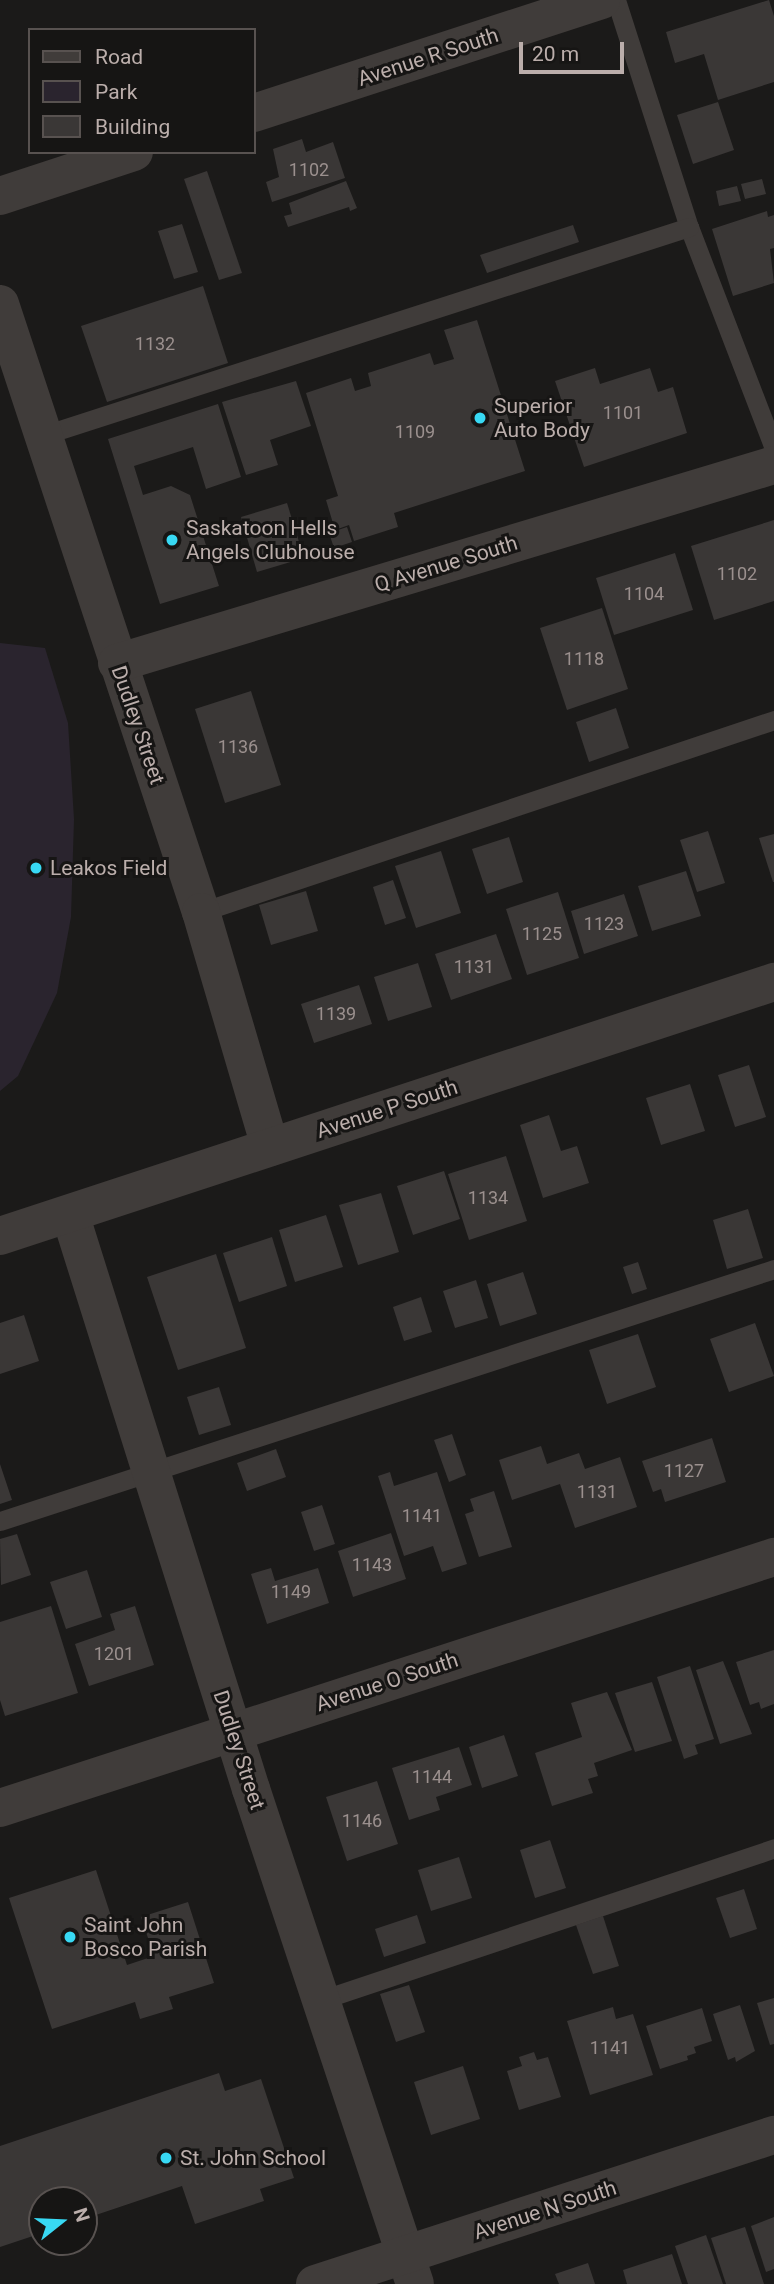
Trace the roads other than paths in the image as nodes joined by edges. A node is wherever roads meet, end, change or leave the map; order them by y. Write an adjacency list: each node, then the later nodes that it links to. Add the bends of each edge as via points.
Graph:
1 (601, 0): 3 (street, Avenue R South)
2 (616, 0): 6 (lane)
3 (256, 112)
4 (128, 154): 5 (street)
5 (0, 196)
6 (689, 227): 8 (lane); 9 (lane)
7 (0, 304): 8 (street, Dudley Street)
8 (41, 436): 11 (street, Dudley Street)
9 (774, 449)
10 (774, 465): 11 (street, Q Avenue South)
11 (117, 663): 13 (street, Dudley Street)
12 (774, 720): 13 (lane)
13 (201, 912): 15 (street, Dudley Street)
14 (774, 982): 15 (street, Avenue P South)
15 (270, 1147): 16 (street, Avenue P South)
16 (70, 1214): 17 (street, Avenue P South); 19 (street, Dudley Street)
17 (0, 1236)
18 (774, 1269): 19 (lane)
19 (150, 1471): 20 (lane); 22 (street, Dudley Street)
20 (0, 1521)
21 (774, 1557): 22 (street, Avenue O South)
22 (234, 1732): 23 (street, Avenue O South); 25 (street, Dudley Street)
23 (0, 1808)
24 (774, 1848): 25 (lane)
25 (321, 2000): 27 (street, Dudley Street)
26 (774, 2135): 27 (street, Avenue N South)
27 (410, 2269): 28 (street, Avenue N South)
28 (315, 2284)

